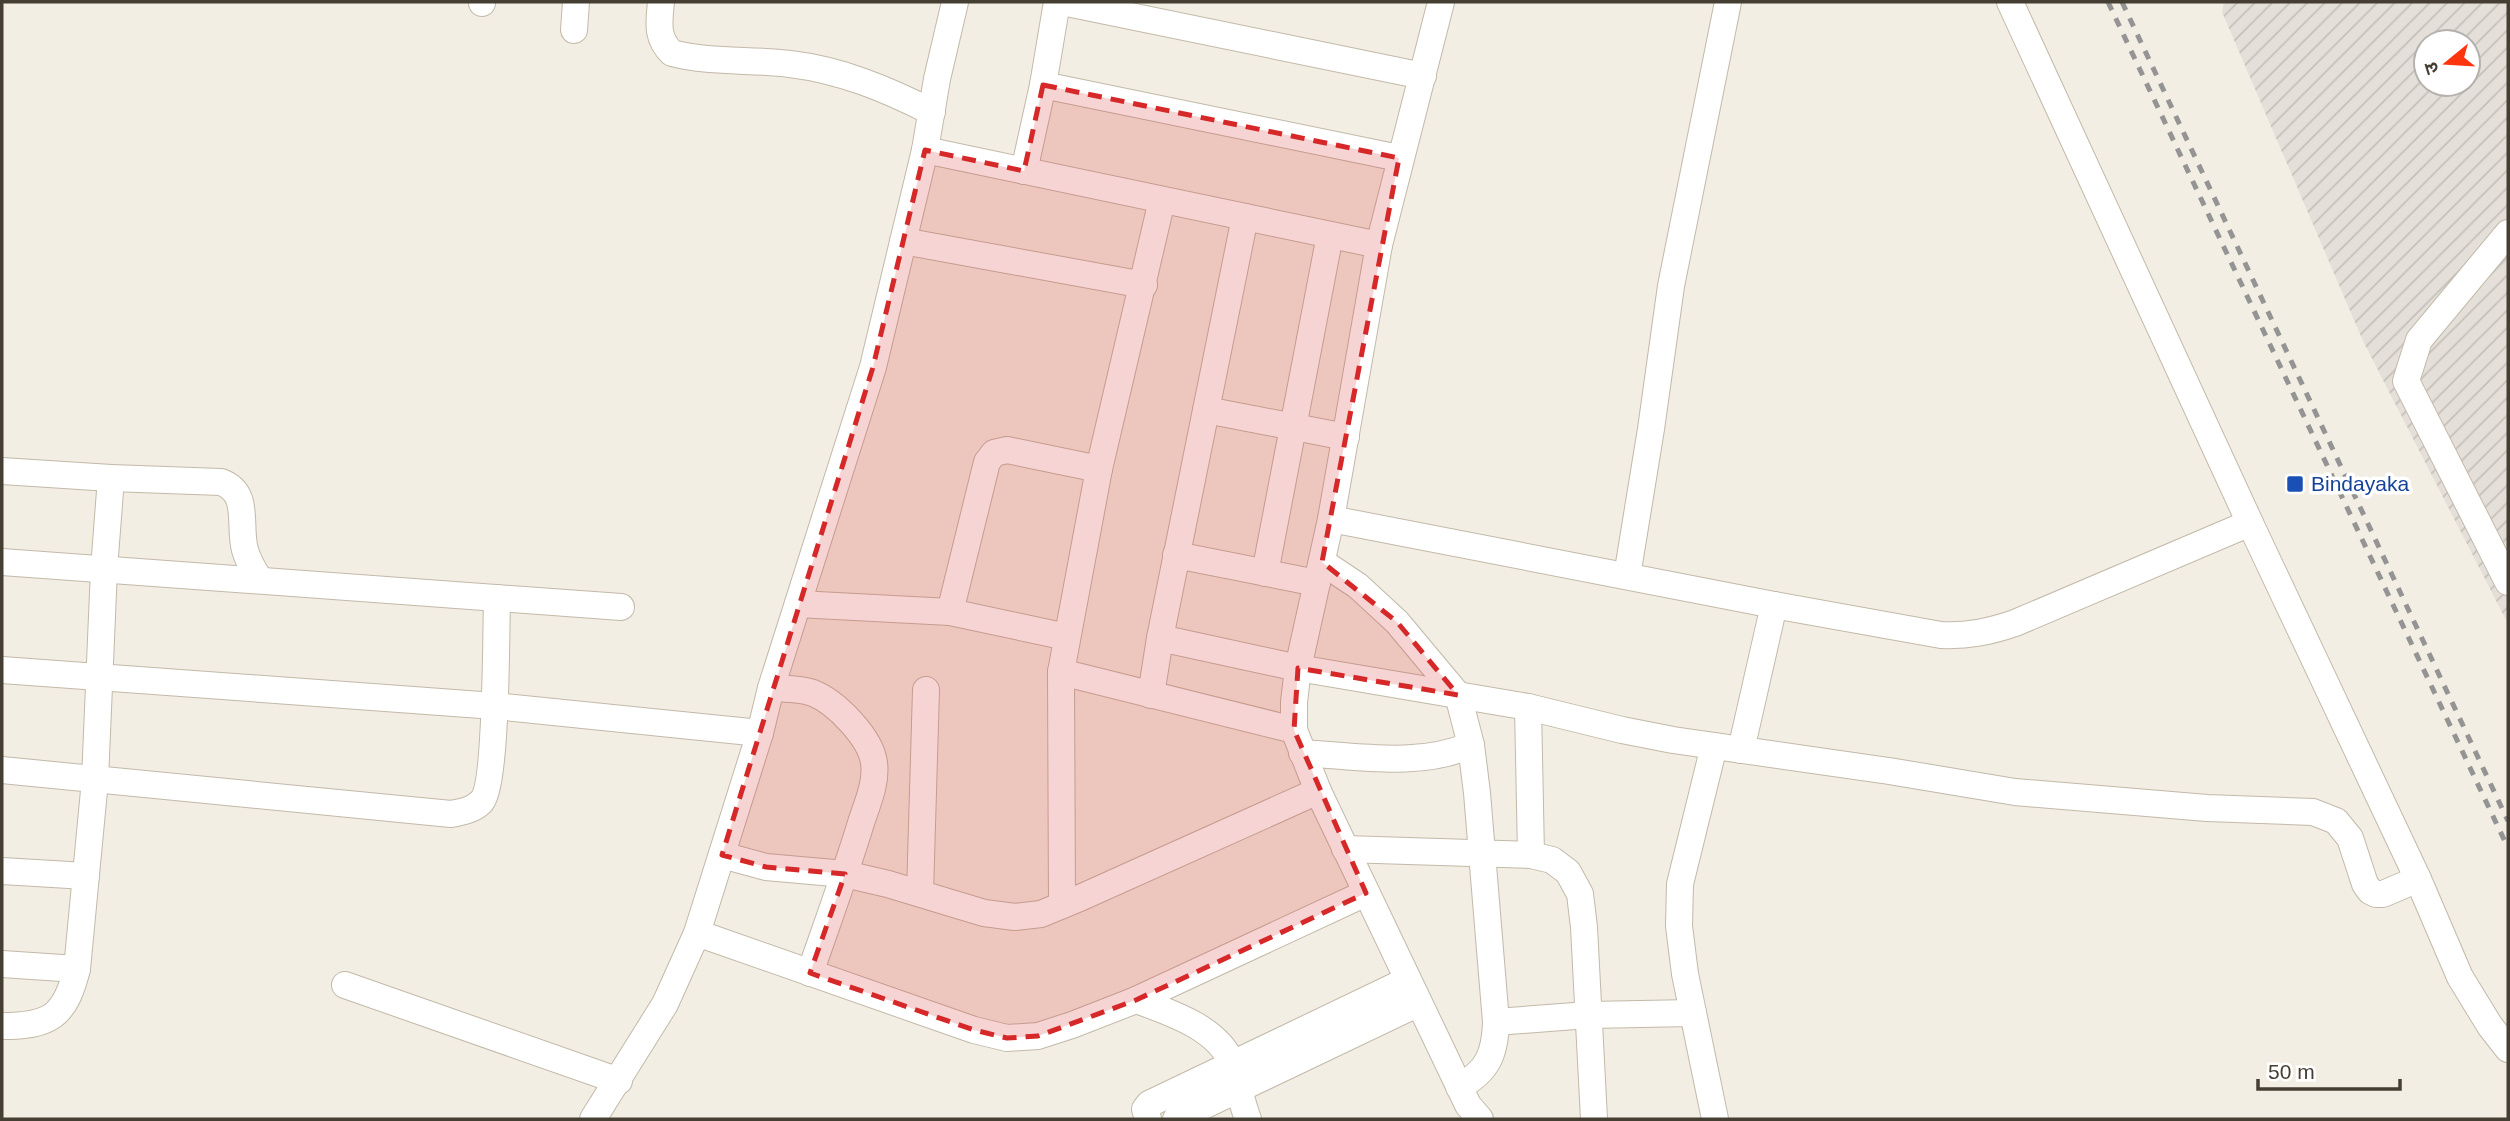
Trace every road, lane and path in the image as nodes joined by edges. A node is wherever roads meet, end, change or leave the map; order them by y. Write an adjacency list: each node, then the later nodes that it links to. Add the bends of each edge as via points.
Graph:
1 (576, 2): 9 (street)
2 (661, 2): 12 (street, via 659,31 672,53 827,70 882,87)
3 (954, 2): 12 (street)
4 (1057, 2): 11 (street)
5 (1062, 2): 10 (street)
6 (1441, 2): 10 (street)
7 (1728, 2): 36 (street, via 1671,286)
8 (2010, 2): 30 (street)
9 (574, 30)
10 (1423, 76): 14 (street)
11 (1043, 85): 14 (street); 15 (street)
12 (932, 112): 13 (street)
13 (925, 150): 15 (street); 20 (street)
14 (1399, 158): 21 (street)
15 (1024, 172): 16 (street)
16 (1162, 200): 17 (street); 22 (street)
17 (1245, 217): 19 (street); 23 (street)
18 (2508, 233): 38 (street, via 2419,340 2406,381)
19 (1331, 235): 21 (street); 24 (street)
20 (903, 241): 22 (street); 40 (street, via 873,367)
21 (1379, 245): 25 (street)
22 (1144, 285): 26 (street)
23 (1206, 410): 24 (street); 31 (street)
24 (1294, 426): 25 (street); 34 (street)
25 (1346, 437): 29 (street)
26 (1100, 469): 43 (street, via 1007,450 994,453 986,462); 44 (street)
27 (2, 471): 28 (street)
28 (111, 478): 33 (street); 37 (street, via 229,485 242,503 245,550)
29 (1331, 519): 35 (street); 36 (street)
30 (2250, 523): 41 (street, via 2015,623 1977,634 1941,635); 71 (street)
31 (1176, 555): 34 (street); 45 (street)
32 (2, 562): 33 (street)
33 (104, 569): 37 (street); 49 (street)
34 (1265, 573): 35 (street)
35 (1319, 573): 46 (street); 53 (street, via 1358,586 1396,622)
36 (1627, 576): 41 (street)
37 (260, 580): 39 (street)
38 (2508, 582)
39 (497, 598): 42 (street); 54 (street)
40 (798, 604): 43 (street); 50 (street)
41 (1774, 605): 60 (street)
42 (621, 607)
43 (950, 612): 44 (street)
44 (1068, 637): 48 (street)
45 (1160, 638): 46 (street); 52 (street)
46 (1298, 668): 53 (street); 57 (street, via 1294,702)
47 (2, 670): 49 (street)
48 (1061, 672): 52 (street); 74 (street)
49 (100, 678): 54 (street); 62 (street)
50 (771, 688): 56 (street); 69 (street, via 800,690 832,703 871,750 874,782)
51 (926, 690): 72 (street)
52 (1151, 695): 57 (street)
53 (1458, 695): 55 (street); 58 (street)
54 (495, 706): 56 (street); 62 (street, via 488,788 482,801 451,814)
55 (1528, 707): 59 (street); 67 (street)
56 (760, 733): 66 (street)
57 (1298, 741): 58 (street, via 1426,759); 63 (street)
58 (1471, 745): 65 (street)
59 (1714, 746): 60 (street); 82 (street, via 1680,884 1679,926)
60 (1741, 750): 71 (street, via 2015,792 2313,813 2336,821 2350,838 2370,891 2384,894)
61 (2, 770): 62 (street)
62 (95, 780): 70 (street)
63 (1318, 791): 64 (street); 74 (street)
64 (1345, 849): 65 (street); 73 (street)
65 (1481, 852): 67 (street); 84 (street)
66 (722, 855): 69 (street, via 766,867); 75 (street)
67 (1531, 855): 83 (street, via 1552,860 1568,872 1580,894)
68 (2, 871): 70 (street)
69 (845, 874): 72 (street); 78 (street)
70 (86, 876): 77 (street)
71 (2418, 879): 86 (street, via 2460,976)
72 (920, 893): 74 (street, via 984,913 1015,917 1041,914)
73 (1366, 893): 80 (street); 81 (street)
74 (1062, 905)
75 (697, 933): 78 (street); 88 (street, via 665,1004)
76 (2, 964): 77 (street)
77 (77, 969): 85 (street, via 63,1008 45,1021)
78 (810, 973): 81 (street, via 1007,1038 1038,1036)
79 (345, 985): 88 (street)
80 (1413, 991): 87 (street); 89 (street); 90 (street)
81 (1136, 1000): 87 (street, via 1203,1029)
82 (1693, 1013): 83 (street); 97 (street)
83 (1588, 1015): 84 (street); 96 (street)
84 (1496, 1022): 89 (street, via 1496,1042 1486,1066)
85 (2, 1026)
86 (2508, 1049)
87 (1233, 1064): 90 (street); 92 (street, via 1149,1104 1145,1109)
88 (619, 1081): 91 (street)
89 (1459, 1087): 95 (street)
90 (1238, 1089): 93 (street); 94 (street)
91 (593, 1119)
92 (1148, 1119)
93 (1175, 1119)
94 (1248, 1119)
95 (1480, 1119)
96 (1594, 1119)
97 (1715, 1119)

